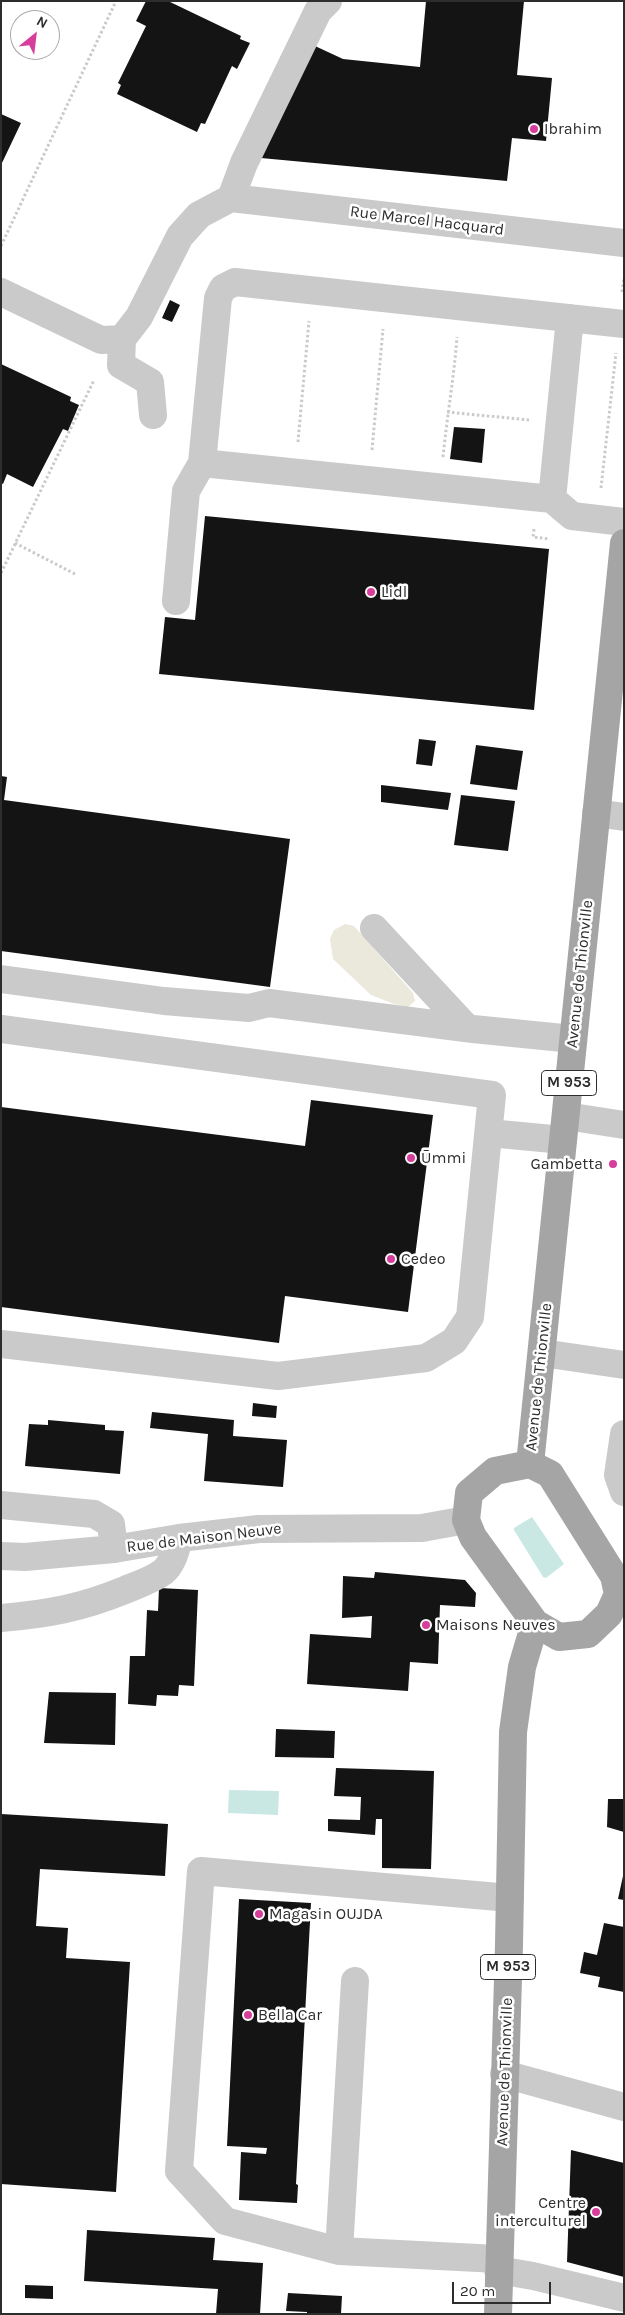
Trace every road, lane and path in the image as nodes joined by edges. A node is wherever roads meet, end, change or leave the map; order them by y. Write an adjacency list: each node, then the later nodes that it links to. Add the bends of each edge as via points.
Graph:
1 (116, 1): 5 (path)
2 (328, 1): 3 (street, via 318,11 244,163)
3 (231, 198): 4 (street, Rue Marcel Hacquard); 12 (street, via 199,215 180,236 139,317)
4 (624, 243)
5 (1, 246)
6 (312, 290): 8 (street); 17 (street, via 235,282 223,288 218,298); 18 (path)
7 (1, 292): 12 (street)
8 (386, 299): 9 (street); 19 (path)
9 (460, 306): 10 (street); 13 (path, via 452,394)
10 (570, 318): 11 (street); 20 (street)
11 (624, 324)
12 (111, 340): 14 (street, via 121,364 150,382); 22 (path)
13 (447, 412): 15 (path); 16 (path)
14 (152, 415)
15 (534, 421)
16 (442, 460)
17 (202, 463): 18 (street); 26 (street, via 186,491)
18 (295, 473): 19 (street)
19 (369, 480): 20 (street)
20 (552, 499): 21 (street, via 572,516)
21 (624, 522)
22 (15, 543): 24 (path); 25 (path)
23 (624, 544): 27 (main road, Avenue de Thionville / M 953)
24 (1, 573)
25 (77, 575)
26 (176, 602)
27 (596, 813): 28 (street); 33 (main road, Avenue de Thionville / M 953)
28 (624, 817)
29 (374, 928): 32 (street)
30 (1, 979): 32 (street, via 173,1002 249,1008 268,1003)
31 (1, 1028): 36 (street, via 492,1095)
32 (467, 1028): 33 (street)
33 (574, 1038): 35 (main road, Avenue de Thionville / M 953)
34 (624, 1125): 35 (street)
35 (564, 1128): 36 (street); 38 (main road, Avenue de Thionville / M 953)
36 (489, 1133): 37 (street, via 470,1317 454,1341 426,1358 278,1376)
37 (1, 1344)
38 (542, 1353): 39 (street); 41 (main road, Avenue de Thionville / M 953)
39 (624, 1365)
40 (624, 1434): 42 (street, via 618,1474)
41 (530, 1464): 44 (main road, via 495,1471 469,1493); 48 (main road, via 550,1474 614,1576)
42 (624, 1492)
43 (1, 1505): 46 (street, via 94,1514 110,1524)
44 (466, 1520): 45 (street, Rue de Maison Neuve, via 422,1528 259,1529); 50 (main road, via 473,1536)
45 (179, 1538): 46 (street, Rue de Maison Neuve); 49 (street, via 175,1556 164,1571 138,1584 92,1603 46,1614)
46 (114, 1549): 47 (street, Rue de Maison Neuve)
47 (1, 1556)
48 (621, 1595): 50 (main road, via 609,1614 588,1634 559,1637)
49 (1, 1618)
50 (535, 1623): 51 (main road, Avenue de Thionville / M 953, via 522,1667 513,1732)
51 (510, 1898): 53 (main road, Avenue de Thionville / M 953); 55 (street, via 201,1871 179,2171 225,2221)
52 (355, 1981): 55 (street)
53 (504, 2074): 54 (street); 56 (main road, Avenue de Thionville / M 953)
54 (624, 2106)
55 (339, 2251): 56 (street)
56 (498, 2265): 57 (street); 58 (main road, Avenue de Thionville / M 953)
57 (624, 2298)
58 (498, 2314)

